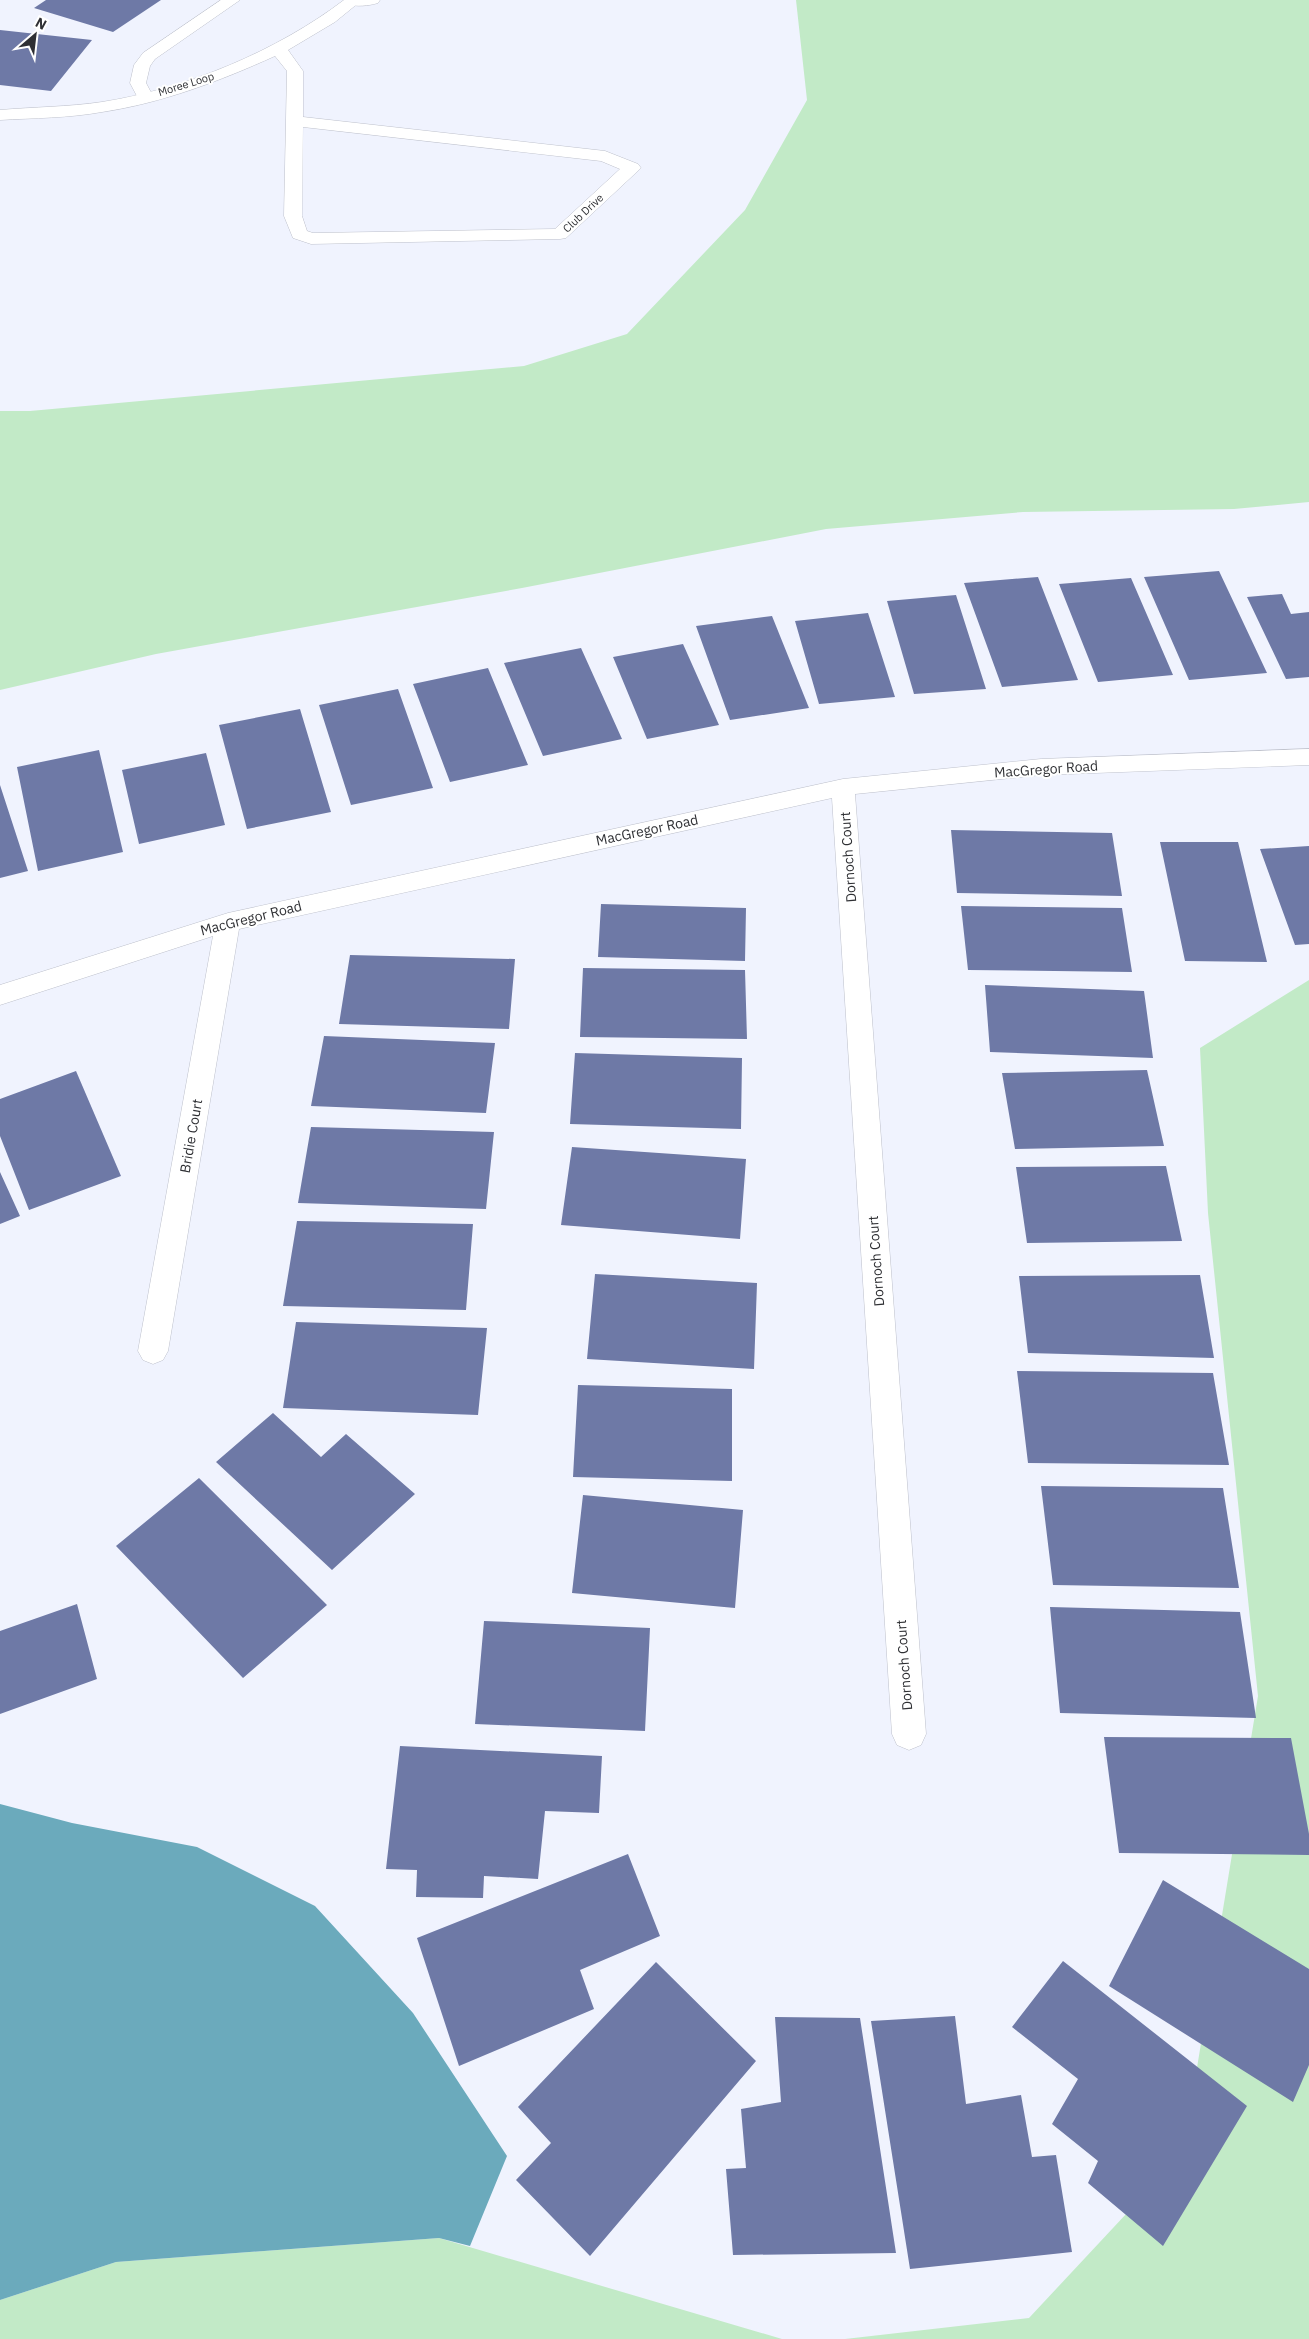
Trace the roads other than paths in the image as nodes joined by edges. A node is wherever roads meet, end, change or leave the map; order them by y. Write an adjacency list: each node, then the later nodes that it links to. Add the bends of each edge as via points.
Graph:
1 (232, 0): 5 (street, via 149,56 142,64 138,84)
2 (353, 0): 3 (street); 4 (street, Moree Loop)
3 (372, 0)
4 (277, 48): 5 (street, Moree Loop, via 207,79); 7 (street, Club Drive, via 296,71)
5 (145, 96): 6 (street, Moree Loop, via 113,105)
6 (0, 115)
7 (295, 121): 7 (street, Club Drive, via 293,216 299,234 311,239 560,234 632,168 605,156)
8 (1309, 757): 9 (street, MacGregor Road, via 1041,767)
9 (843, 787): 10 (street, MacGregor Road); 13 (street, Dornoch Court)
10 (228, 922): 11 (street, MacGregor Road); 12 (street, Bridie Court)
11 (0, 995)
12 (153, 1351)
13 (909, 1734)

